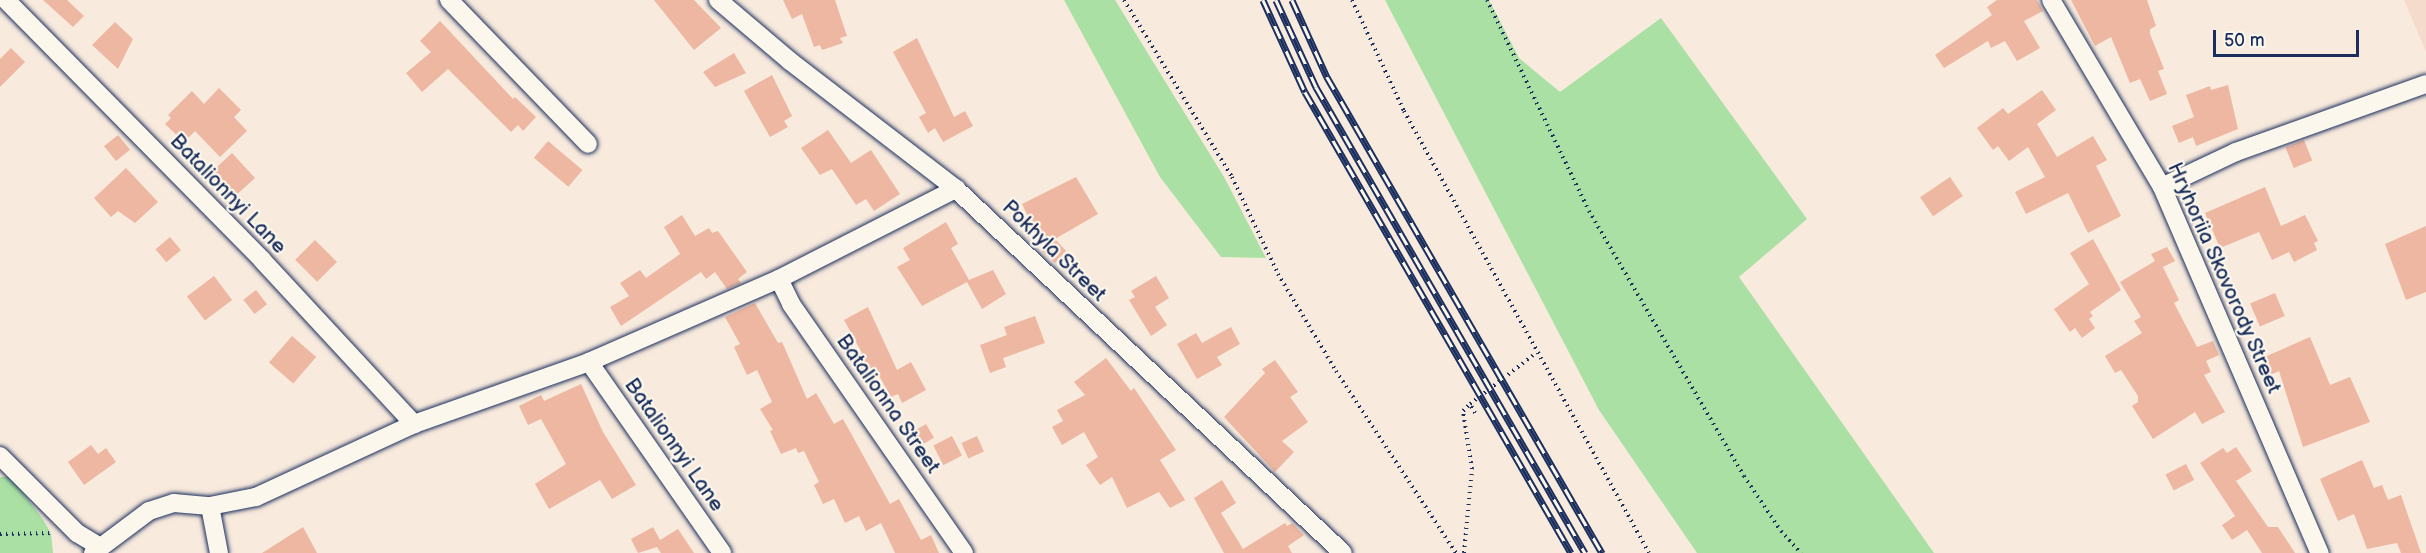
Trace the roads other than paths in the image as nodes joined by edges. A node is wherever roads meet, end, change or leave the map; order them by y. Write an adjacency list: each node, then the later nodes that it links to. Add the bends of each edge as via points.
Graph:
1 (6, 0): 11 (street, Batalionnyi Lane, via 262,260)
2 (449, 0): 6 (street)
3 (718, 0): 8 (street, Pokhyla Street, via 790,62)
4 (2052, 0): 7 (street, Hryhoriia Skovorody Street)
5 (2426, 84): 7 (street, via 2236,153)
6 (588, 144)
7 (2162, 187): 19 (street, Hryhoriia Skovorody Street)
8 (957, 189): 9 (street); 18 (street, Pokhyla Street)
9 (779, 279): 10 (street); 17 (street, Batalionna Street, via 791,304)
10 (589, 362): 11 (street); 16 (street, Batalionnyi Lane)
11 (414, 424): 13 (street, via 256,497)
12 (0, 456): 14 (street)
13 (210, 506): 14 (street, via 174,503 150,511); 15 (street)
14 (97, 550)
15 (219, 553)
16 (722, 553)
17 (964, 553)
18 (1343, 553)
19 (2320, 553)

